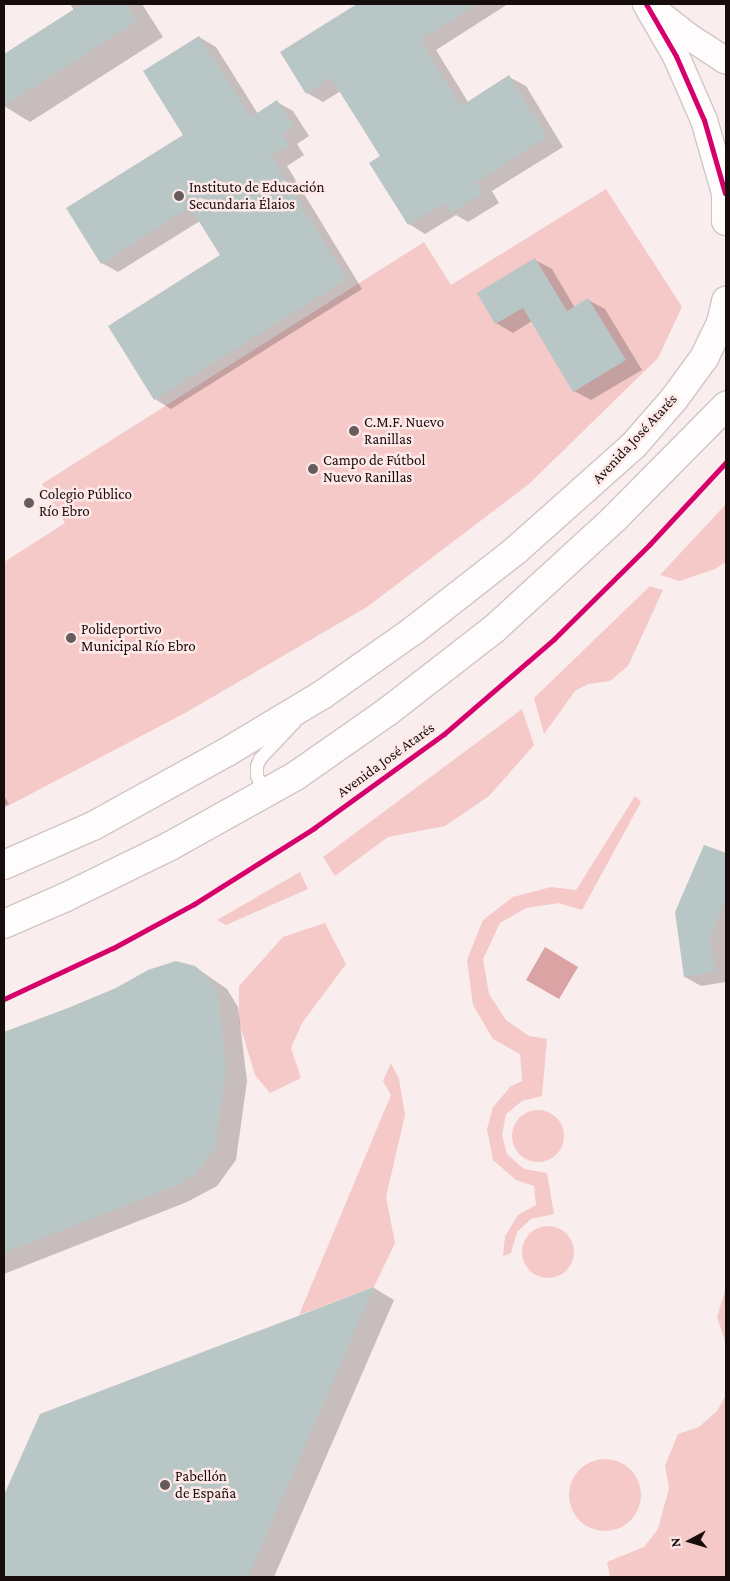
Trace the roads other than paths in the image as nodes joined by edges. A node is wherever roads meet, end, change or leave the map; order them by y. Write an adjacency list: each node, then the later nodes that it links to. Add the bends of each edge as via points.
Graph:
1 (646, 4): 2 (street); 3 (street, via 676,56 704,120)
2 (726, 61)
3 (726, 190): 4 (main road)
4 (726, 221)
5 (726, 302): 7 (main road, Avenida José Atarés, via 721,323 698,366 634,445 516,551 414,630)
6 (726, 406): 8 (main road, via 615,518 494,629 387,712 297,775)
7 (322, 695): 8 (lane, via 260,759 257,776); 9 (main road, Avenida José Atarés, via 93,826)
8 (264, 793): 10 (main road, via 172,845)
9 (4, 865)
10 (4, 924)

